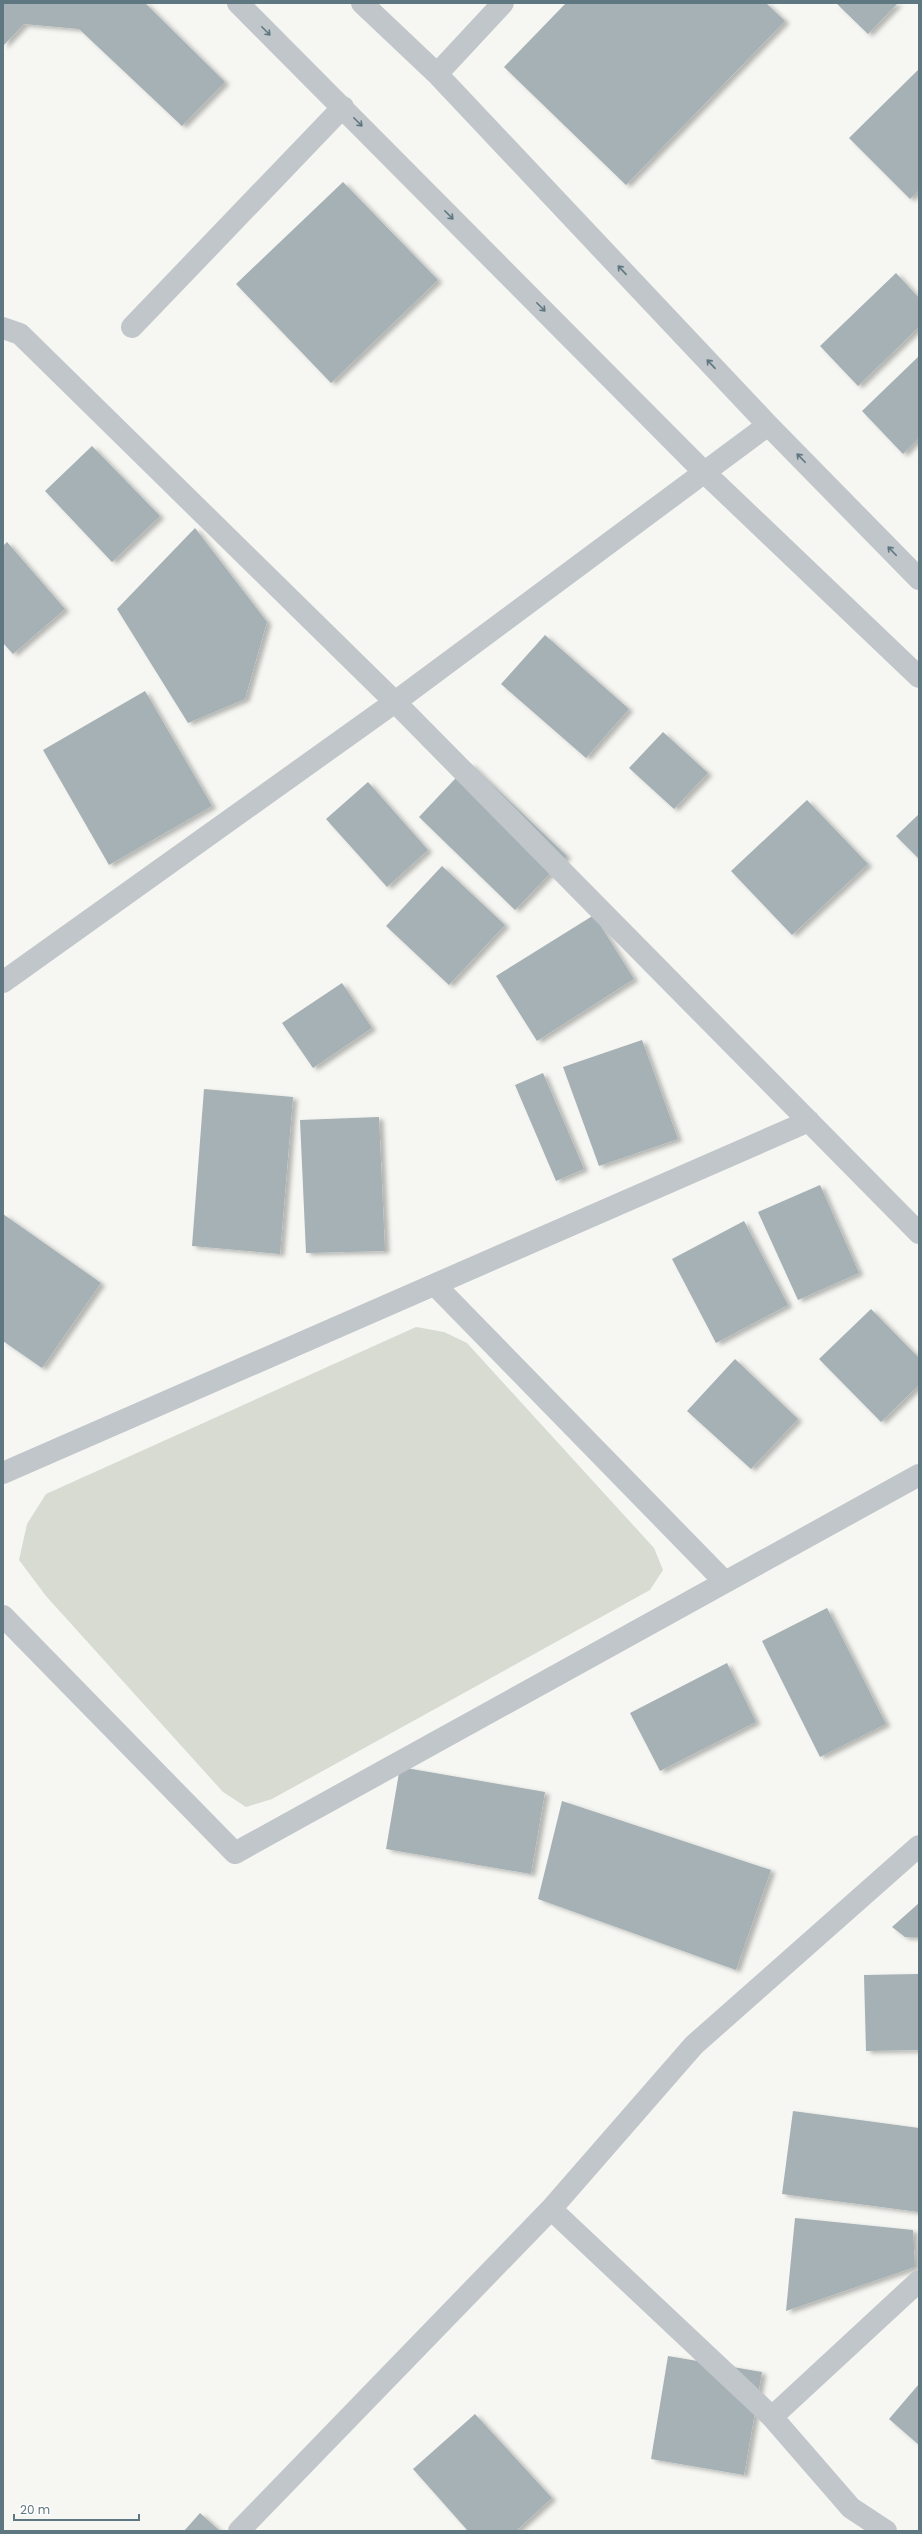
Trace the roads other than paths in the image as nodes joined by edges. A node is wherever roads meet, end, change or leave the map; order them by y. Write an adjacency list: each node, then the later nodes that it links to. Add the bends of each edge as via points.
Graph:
1 (238, 3): 5 (street, one-way to 5)
2 (362, 3): 4 (street)
3 (502, 3): 4 (street)
4 (437, 74): 8 (street, one-way to 4)
5 (343, 107): 6 (street); 9 (street, one-way to 9)
6 (132, 327)
7 (3, 328): 12 (street, via 20,334)
8 (768, 425): 9 (street); 10 (street, one-way to 8)
9 (704, 472): 11 (street); 12 (street)
10 (919, 579)
11 (919, 677)
12 (395, 702): 13 (street); 14 (street)
13 (3, 982)
14 (809, 1121): 15 (street); 16 (street)
15 (919, 1233)
16 (435, 1285): 17 (street); 19 (street)
17 (3, 1473)
18 (919, 1475): 19 (street)
19 (725, 1582): 20 (street, via 235,1853)
20 (3, 1616)
21 (919, 1846): 22 (street, via 694,2045)
22 (551, 2209): 24 (street); 25 (street)
23 (919, 2281): 24 (street)
24 (772, 2417): 26 (street, via 851,2508)
25 (239, 2531)
26 (886, 2531)

